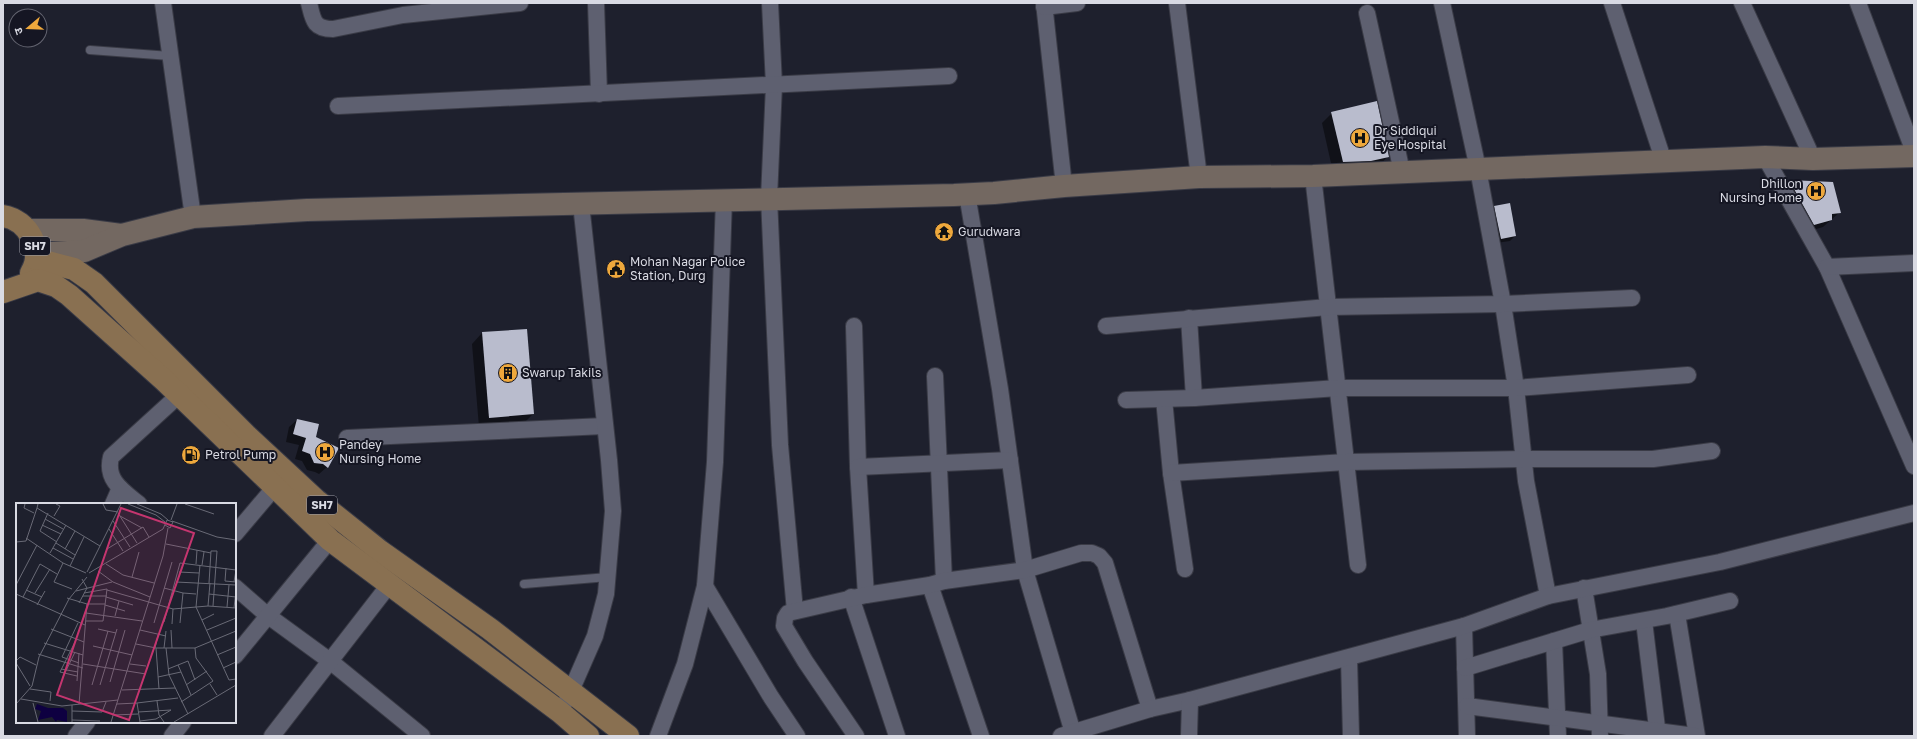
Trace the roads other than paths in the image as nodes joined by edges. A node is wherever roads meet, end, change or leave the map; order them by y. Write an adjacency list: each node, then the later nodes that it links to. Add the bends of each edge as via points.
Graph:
1 (163, 3): 17 (street)
2 (309, 3): 14 (street, via 313,20 324,29 333,29)
3 (504, 3): 4 (street); 14 (street)
4 (520, 3)
5 (596, 3): 20 (street)
6 (770, 3): 19 (street)
7 (1077, 3): 13 (street)
8 (1177, 3): 30 (street)
9 (1442, 3): 27 (street)
10 (1612, 3): 26 (street)
11 (1742, 3): 25 (street)
12 (1858, 3): 22 (street)
13 (1044, 5): 31 (street)
14 (402, 9)
15 (1367, 13): 28 (street)
16 (90, 50): 17 (lane)
17 (170, 56): 37 (street)
18 (949, 76): 19 (street)
19 (774, 85): 20 (street); 33 (street)
20 (598, 94): 21 (street)
21 (338, 106)
22 (1914, 152)
23 (1914, 156): 25 (street)
24 (1765, 157): 25 (street); 26 (street); 42 (street)
25 (1813, 159)
26 (1664, 162): 27 (street)
27 (1478, 169): 28 (street); 45 (street)
28 (1402, 172): 29 (street)
29 (1313, 176): 30 (street); 46 (street)
30 (1199, 177): 31 (street)
31 (1064, 186): 32 (street, via 994,194)
32 (967, 194): 33 (street); 63 (street)
33 (769, 198): 34 (street); 89 (street, via 780,445)
34 (724, 199): 35 (street); 83 (street, via 715,454)
35 (581, 204): 37 (street, via 307,210); 59 (street)
36 (3, 216): 38 (main road, SH7, via 20,222)
37 (193, 217): 39 (street)
38 (28, 230): 39 (street, via 83,230); 40 (main road, SH7)
39 (122, 235): 40 (street, via 84,250)
40 (36, 256): 43 (main road, SH7, via 27,279); 50 (main road, SH7, via 74,269 94,283)
41 (1914, 263): 42 (street)
42 (1827, 267): 66 (street)
43 (10, 289): 50 (main road, SH7, via 38,280 56,286)
44 (1632, 298): 45 (street)
45 (1503, 304): 46 (street); 54 (street)
46 (1328, 307): 47 (street); 53 (street)
47 (1189, 318): 49 (street); 56 (street)
48 (854, 326): 67 (street)
49 (1106, 326)
50 (148, 352): 55 (main road, SH7); 100 (main road, SH7, via 246,435 316,500 380,551 490,629)
51 (1688, 375): 54 (street)
52 (935, 376): 65 (street)
53 (1338, 388): 54 (street); 56 (street); 64 (street)
54 (1516, 388): 62 (street)
55 (179, 395): 69 (street, via 111,457 111,477); 70 (main road, SH7)
56 (1194, 398): 57 (street)
57 (1164, 399): 58 (street); 68 (street)
58 (1126, 400)
59 (604, 426): 60 (street); 79 (street, via 612,511)
60 (347, 438)
61 (1712, 451): 62 (street, via 1653,459)
62 (1524, 459): 64 (street); 87 (street)
63 (1010, 460): 65 (street); 78 (street)
64 (1346, 462): 68 (street); 76 (street)
65 (938, 464): 67 (street); 80 (street)
66 (1914, 466)
67 (858, 467): 86 (street)
68 (1171, 473): 77 (street)
69 (120, 488): 71 (street); 72 (street)
70 (274, 488): 74 (street); 75 (main road, SH7)
71 (113, 503)
72 (138, 503)
73 (1914, 513): 85 (street, via 1720,562)
74 (236, 533)
75 (330, 540): 82 (main road, SH7); 91 (street)
76 (1358, 565)
77 (1185, 569)
78 (1025, 570): 80 (street); 103 (street, via 1081,553 1100,556 1105,563); 108 (street)
79 (608, 577): 81 (lane); 100 (street, via 595,636)
80 (937, 583): 86 (street); 119 (street)
81 (524, 584)
82 (389, 585): 98 (street); 104 (main road, SH7)
83 (705, 586): 115 (street, via 685,664); 116 (street)
84 (236, 588): 91 (street)
85 (1584, 588): 87 (street); 94 (street)
86 (858, 596): 89 (street); 118 (street)
87 (1548, 596): 93 (street)
88 (1730, 601): 90 (street)
89 (795, 611): 117 (street, via 788,612 784,626 804,661)
90 (1677, 614): 92 (street); 124 (street)
91 (267, 615): 96 (street); 98 (street)
92 (1644, 621): 94 (street); 109 (street)
93 (1464, 626): 97 (street); 99 (street)
94 (1590, 630): 95 (street); 107 (street, via 1598,674)
95 (1554, 641): 99 (street); 105 (street)
96 (236, 655)
97 (1349, 658): 101 (street); 121 (street)
98 (330, 661): 111 (street); 112 (street)
99 (1465, 668): 102 (street)
100 (572, 692): 104 (street); 114 (main road, SH7)
101 (1190, 700): 103 (street); 120 (street)
102 (1467, 706): 105 (street); 122 (street)
103 (1150, 709): 108 (street)
104 (560, 712): 113 (main road, SH7)
105 (1558, 718): 107 (street); 123 (street)
106 (182, 723): 110 (street)
107 (1600, 729): 109 (street)
108 (1067, 734)
109 (1658, 734): 124 (street)
110 (172, 736)
111 (272, 736)
112 (422, 736)
113 (588, 736)
114 (628, 736)
115 (658, 736)
116 (797, 736)
117 (856, 736)
118 (897, 736)
119 (981, 736)
120 (1189, 736)
121 (1351, 736)
122 (1467, 736)
123 (1558, 736)
124 (1696, 736)

